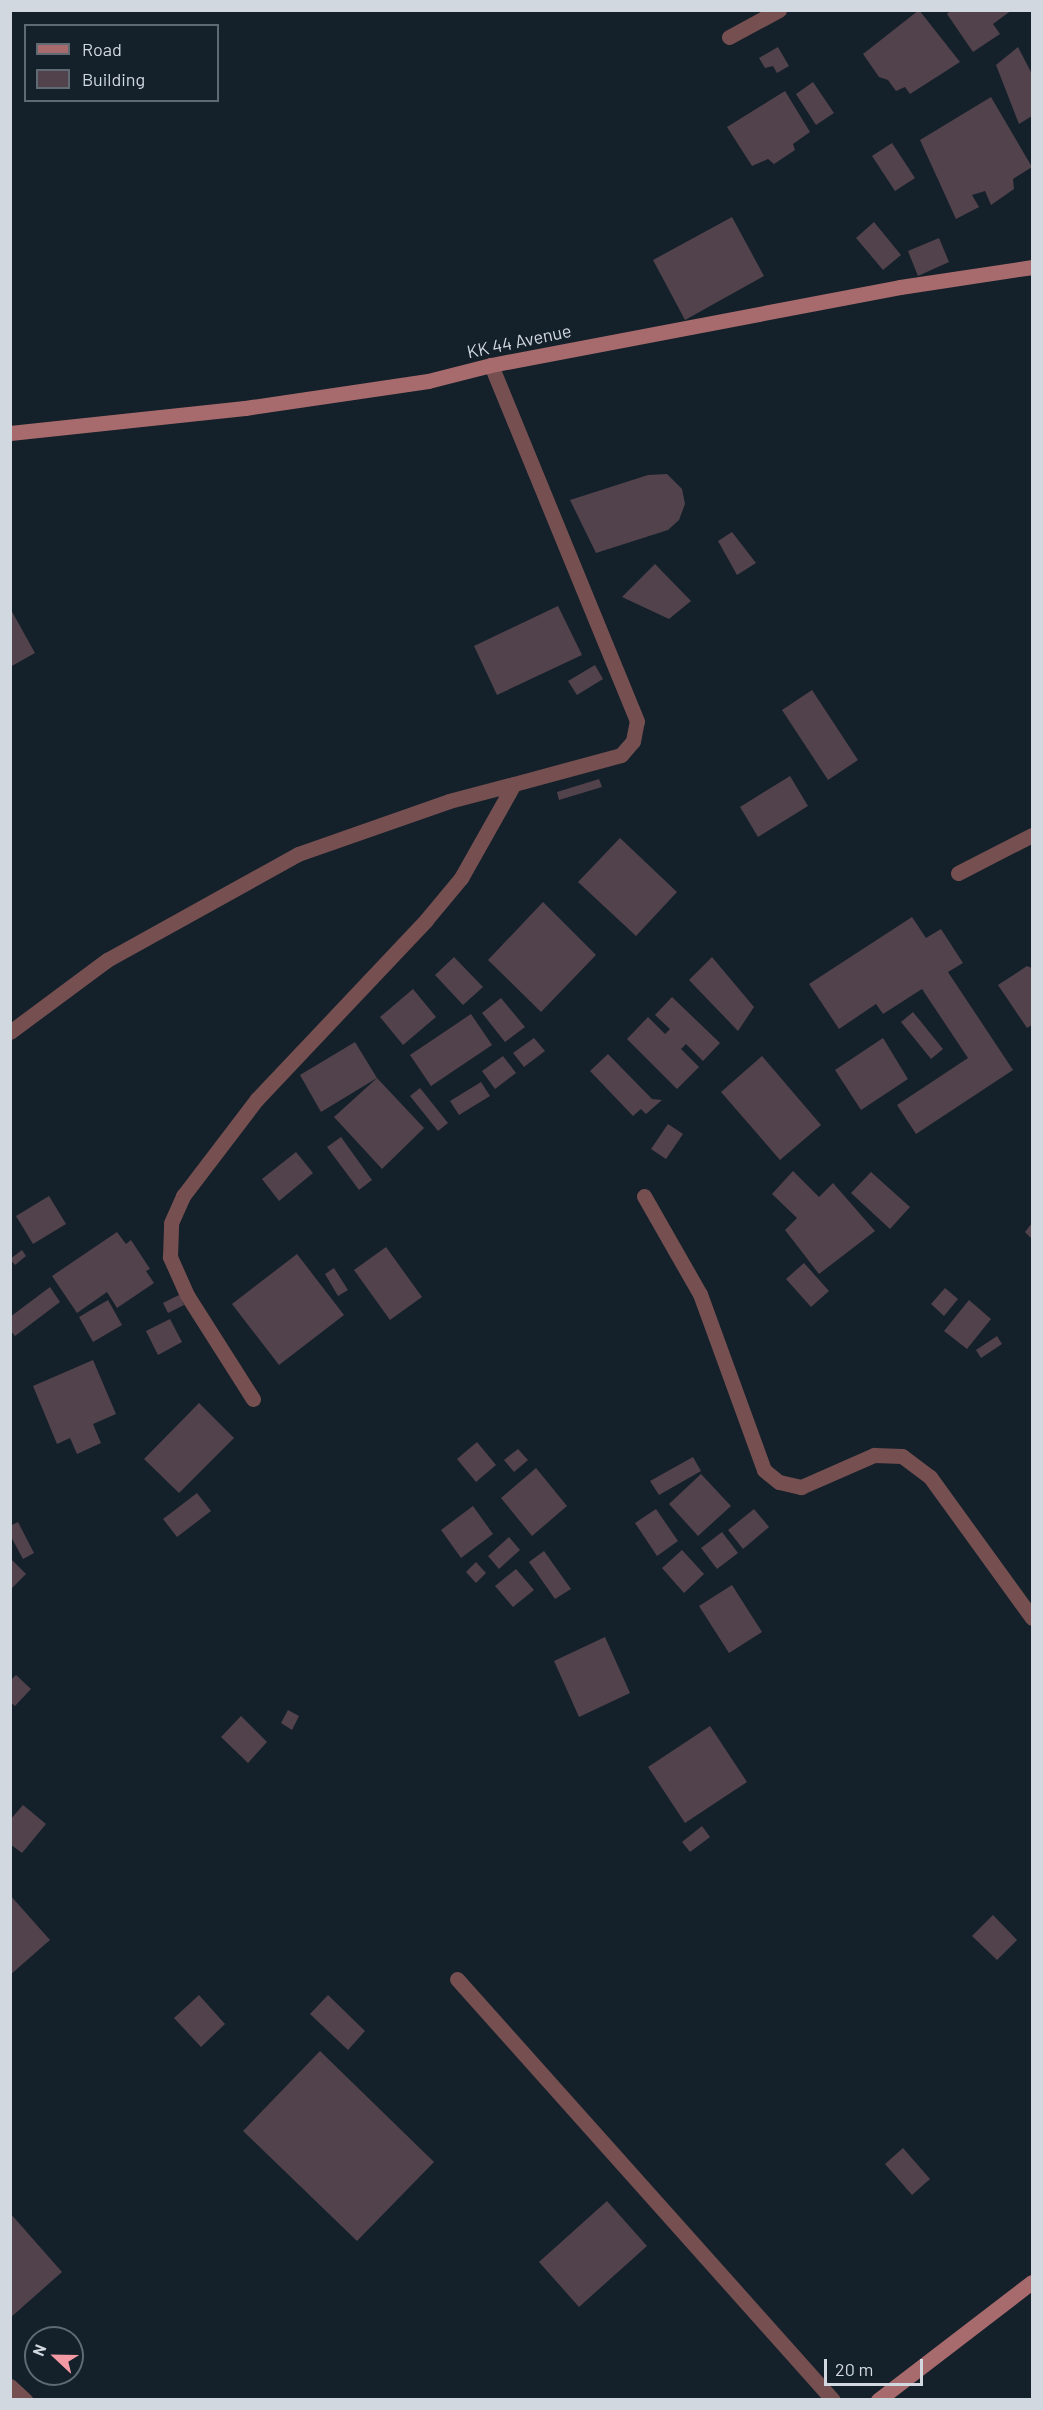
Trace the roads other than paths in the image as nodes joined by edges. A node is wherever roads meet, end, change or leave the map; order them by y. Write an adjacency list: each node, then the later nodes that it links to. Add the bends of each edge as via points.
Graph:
1 (779, 10): 2 (street)
2 (729, 37)
3 (1032, 267): 4 (main road, KK 44 Avenue, via 900,287)
4 (491, 365): 5 (main road, KK 44 Avenue, via 428,381 245,408); 6 (street, via 637,721 633,741 621,755)
5 (10, 434)
6 (514, 784): 9 (street, via 449,801 298,854 107,960); 11 (street, via 461,878 257,1099 183,1196 171,1223 170,1257 187,1295)
7 (1032, 835): 8 (street)
8 (958, 873)
9 (10, 1032)
10 (644, 1196): 12 (street, via 700,1294 764,1470 778,1482 801,1487 874,1455 902,1456 930,1477)
11 (253, 1399)
12 (1032, 1618)
13 (457, 1979): 17 (street)
14 (1032, 2282): 18 (main road)
15 (10, 2386): 16 (street)
16 (25, 2400)
17 (833, 2400)
18 (878, 2400)

